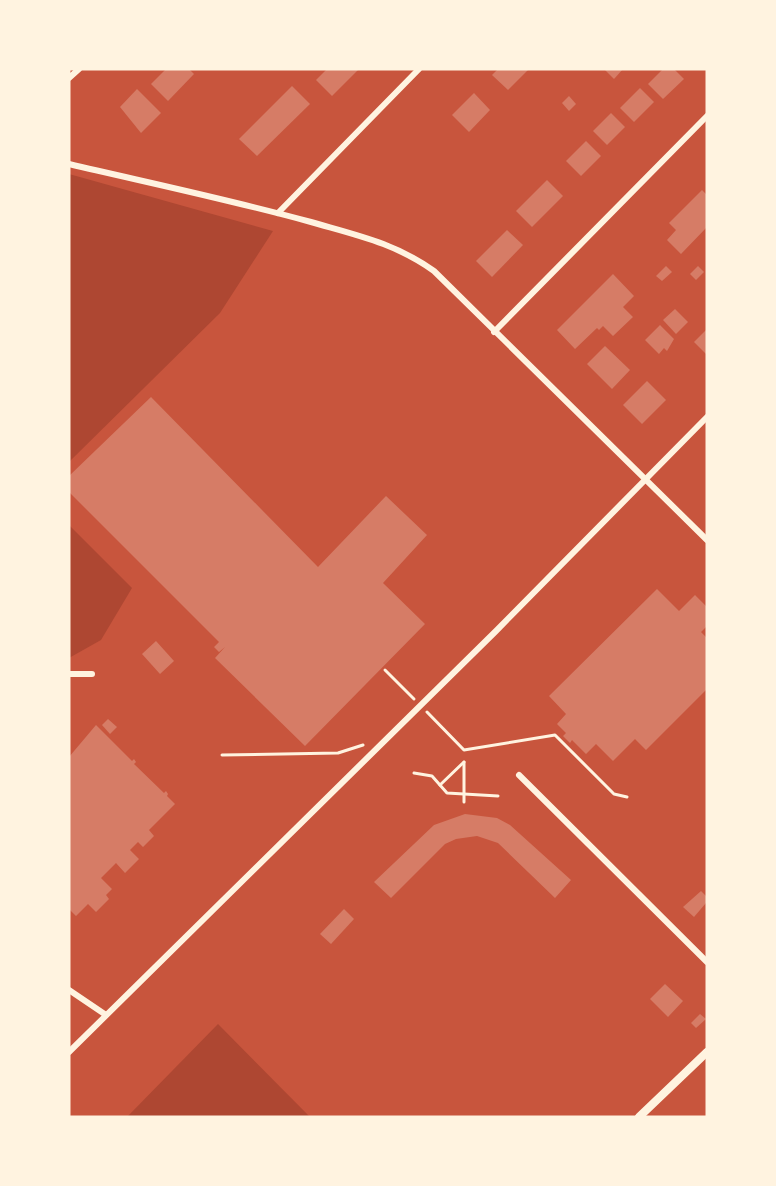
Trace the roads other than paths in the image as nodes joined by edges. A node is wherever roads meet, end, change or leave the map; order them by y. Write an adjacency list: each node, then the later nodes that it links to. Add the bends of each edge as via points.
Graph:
1 (79, 69): 3 (street)
2 (419, 69): 6 (street)
3 (69, 78)
4 (707, 116): 7 (street)
5 (69, 164): 6 (street)
6 (278, 213): 7 (street, via 407,253 434,271)
7 (494, 332): 9 (street)
8 (707, 417): 9 (street)
9 (645, 480): 10 (street); 16 (street)
10 (707, 540)
11 (69, 674): 12 (street)
12 (92, 674)
13 (519, 775): 14 (street)
14 (707, 962)
15 (69, 990): 16 (street)
16 (106, 1015): 17 (street)
17 (69, 1052)
18 (707, 1052): 19 (street)
19 (639, 1117)

